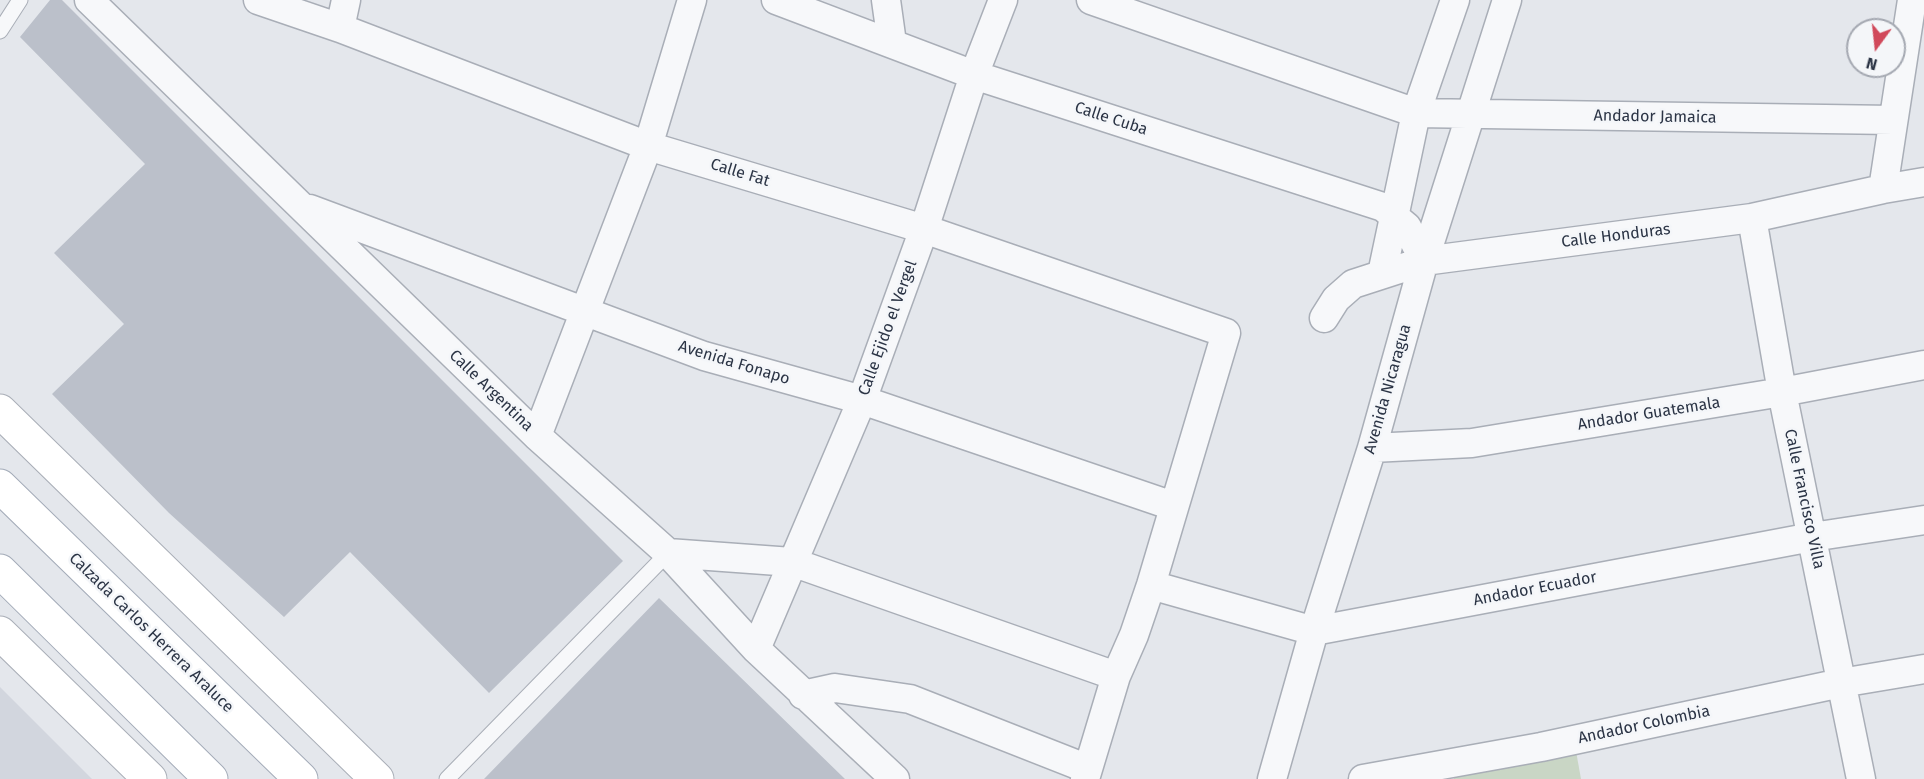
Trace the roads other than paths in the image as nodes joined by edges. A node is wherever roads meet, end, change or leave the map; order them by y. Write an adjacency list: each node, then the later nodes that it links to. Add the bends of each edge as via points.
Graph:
1 (20, 0): 14 (lane)
2 (89, 0): 23 (street, Calle Argentina)
3 (258, 0): 13 (street, Calle Fat)
4 (346, 0): 13 (street)
5 (692, 0): 20 (street)
6 (777, 0): 15 (street, Calle Cuba)
7 (886, 0): 15 (street)
8 (1003, 0): 16 (street, Calle Ejido el Vergel)
9 (1091, 0): 17 (street, Andador Jamaica)
10 (1455, 0): 17 (street)
11 (1507, 0): 18 (street, Avenida Nicaragua)
12 (1916, 3): 19 (street)
13 (340, 28): 20 (street, Calle Fat)
14 (0, 31)
15 (892, 43): 16 (street, Calle Cuba)
16 (974, 75): 24 (street, Calle Cuba, via 1383,207); 26 (street, Calle Ejido el Vergel)
17 (1416, 113): 18 (street, Andador Jamaica); 24 (street)
18 (1470, 114): 19 (street, Andador Jamaica); 27 (street, Avenida Nicaragua)
19 (1893, 120): 22 (street)
20 (648, 146): 26 (street, Calle Fat); 29 (street)
21 (1924, 182): 22 (street, Calle Honduras)
22 (1883, 189): 25 (street, Calle Honduras)
23 (299, 205): 29 (street, Avenida Fonapo); 35 (street, Calle Argentina)
24 (1395, 218): 27 (street, Calle Cuba, via 1407,227); 28 (street)
25 (1752, 218): 27 (street, Calle Honduras); 32 (street, Calle Francisco Villa)
26 (924, 229): 33 (street, Calle Ejido el Vergel); 38 (street, Calle Fat, via 1226,333)
27 (1424, 261): 28 (street, Calle Honduras); 36 (street, Avenida Nicaragua)
28 (1382, 274): 30 (street, Calle Honduras, via 1353,284 1336,299)
29 (584, 312): 33 (street, Avenida Fonapo, via 704,356); 35 (street)
30 (1324, 318)
31 (1924, 365): 32 (street, Andador Guatemala)
32 (1782, 392): 36 (street, Andador Guatemala, via 1472,443); 40 (street, Calle Francisco Villa)
33 (862, 400): 38 (street, Avenida Fonapo); 42 (street, Calle Ejido el Vergel)
34 (0, 411): 56 (street)
35 (537, 436): 41 (street, Calle Argentina)
36 (1372, 448): 45 (street, Avenida Nicaragua)
37 (0, 486): 55 (street, Calzada Carlos Herrera Araluce)
38 (1173, 506): 44 (street)
39 (1924, 520): 40 (street, Andador Ecuador)
40 (1812, 537): 45 (street, Andador Ecuador); 50 (street, Calle Francisco Villa)
41 (668, 553): 42 (street); 47 (street, Calle Argentina); 57 (lane)
42 (792, 562): 47 (street, Calle Ejido el Vergel); 49 (street)
43 (0, 571): 54 (street)
44 (1151, 585): 45 (street, Andador Ecuador); 49 (street)
45 (1314, 631): 59 (street, Avenida Nicaragua)
46 (0, 633): 53 (street)
47 (756, 649): 51 (street, Calle Argentina)
48 (1924, 669): 50 (street, Andador Colombia)
49 (1116, 676): 52 (street)
50 (1841, 683): 60 (street, Andador Colombia, via 1541,747); 61 (street, Calle Francisco Villa)
51 (803, 695): 52 (street, via 835,688 910,699); 58 (street, Calle Argentina)
52 (1087, 774)
53 (150, 779)
54 (211, 779)
55 (301, 779)
56 (377, 779)
57 (447, 779)
58 (895, 779)
59 (1272, 779)
60 (1363, 779)
61 (1861, 779)

